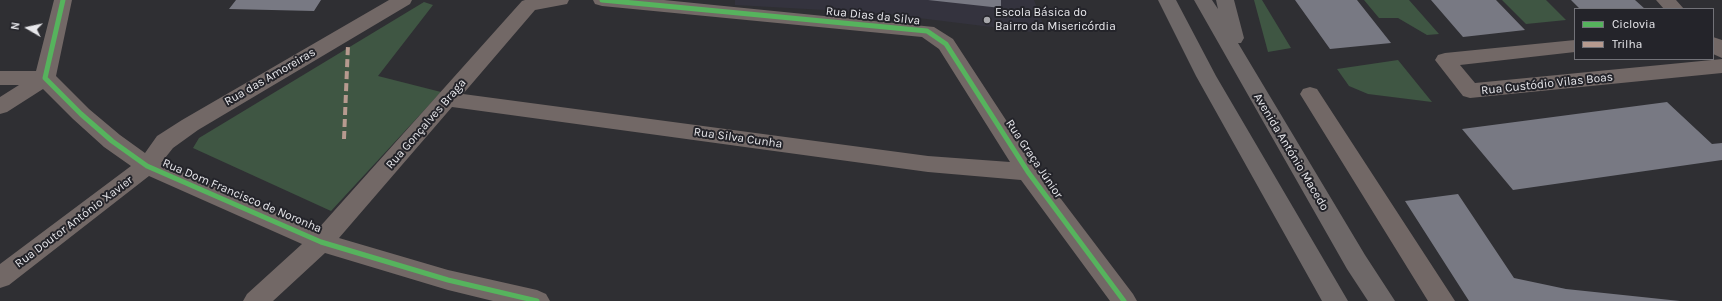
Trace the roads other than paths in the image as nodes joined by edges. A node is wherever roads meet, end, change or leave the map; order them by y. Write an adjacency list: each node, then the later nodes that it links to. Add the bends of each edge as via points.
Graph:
1 (63, 0): 17 (street)
2 (403, 0): 21 (street, Rua das Amoreiras, via 190,125 165,142)
3 (560, 0): 19 (street, Rua Gonçalves Braga, via 529,5)
4 (602, 0): 10 (street, Rua Dias da Silva)
5 (1167, 0): 28 (highway, via 1206,76)
6 (1203, 0): 15 (highway, Avenida António Macedo)
7 (1225, 0): 15 (highway, via 1229,24)
8 (1665, 0): 9 (street)
9 (1674, 8)
10 (926, 31): 22 (street, Rua Graça Júnior, via 946,44)
11 (1714, 44): 13 (street)
12 (1574, 46): 14 (street, Rua Custódio Vilas Boas, via 1445,60 1470,91)
13 (1722, 51)
14 (1722, 66)
15 (1243, 70): 29 (highway, Avenida António Macedo, via 1356,262)
16 (0, 78): 17 (street)
17 (45, 78): 20 (street); 21 (street, Rua Dom Francisco de Noronha, via 112,141)
18 (1310, 94): 30 (street)
19 (448, 99): 22 (street, Rua Silva Cunha, via 928,164); 23 (street, Rua Gonçalves Braga)
20 (0, 107)
21 (147, 166): 23 (street, Rua Dom Francisco de Noronha); 24 (street, Rua Doutor António Xavier)
22 (1028, 172): 27 (street, Rua Graça Júnior)
23 (322, 242): 25 (street, Rua Gonçalves Braga); 26 (street, Rua Dom Francisco de Noronha, via 448,280)
24 (0, 278)
25 (256, 301)
26 (537, 301)
27 (1124, 301)
28 (1335, 301)
29 (1382, 301)
30 (1442, 301)

